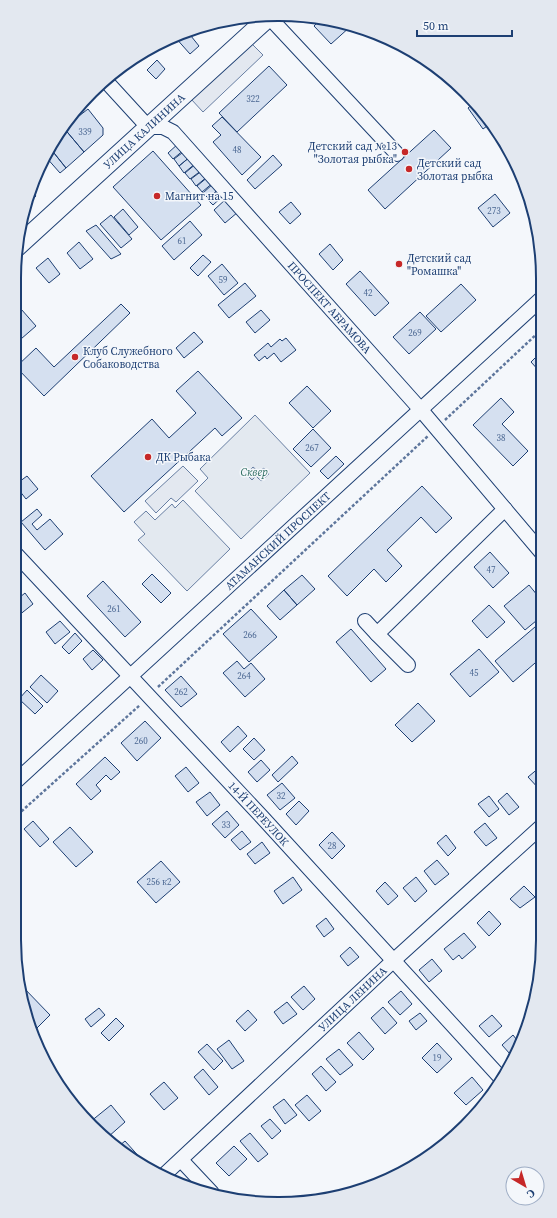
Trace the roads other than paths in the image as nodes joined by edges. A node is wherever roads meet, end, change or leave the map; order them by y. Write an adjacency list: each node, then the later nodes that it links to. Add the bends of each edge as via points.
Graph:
1 (275, 21): 5 (street)
2 (264, 22): 4 (main road, УЛИЦА КАЛИНИНА)
3 (109, 85): 4 (street)
4 (148, 127): 6 (main road, УЛИЦА КАЛИНИНА); 8 (street, ПРОСПЕКТ АБРАМОВА, via 163,127 173,132)
5 (397, 154)
6 (24, 241)
7 (536, 304): 8 (street, АТАМАНСКИЙ ПРОСПЕКТ)
8 (421, 410): 9 (street, ПРОСПЕКТ АБРАМОВА); 15 (street, АТАМАНСКИЙ ПРОСПЕКТ)
9 (505, 509): 10 (street, ПРОСПЕКТ АБРАМОВА); 13 (street)
10 (536, 546)
11 (21, 559): 15 (street, 14-Й ПЕРЕУЛОК)
12 (365, 621): 13 (street)
13 (377, 634): 14 (street)
14 (408, 666)
15 (130, 675): 16 (street, АТАМАНСКИЙ ПРОСПЕКТ); 18 (street, 14-Й ПЕРЕУЛОК)
16 (21, 776)
17 (536, 831): 18 (street, УЛИЦА ЛЕНИНА)
18 (393, 961): 19 (street, 14-Й ПЕРЕУЛОК); 20 (street, УЛИЦА ЛЕНИНА)
19 (498, 1075)
20 (181, 1160): 21 (street, УЛИЦА ЛЕНИНА); 22 (street)
21 (168, 1171)
22 (205, 1186)

